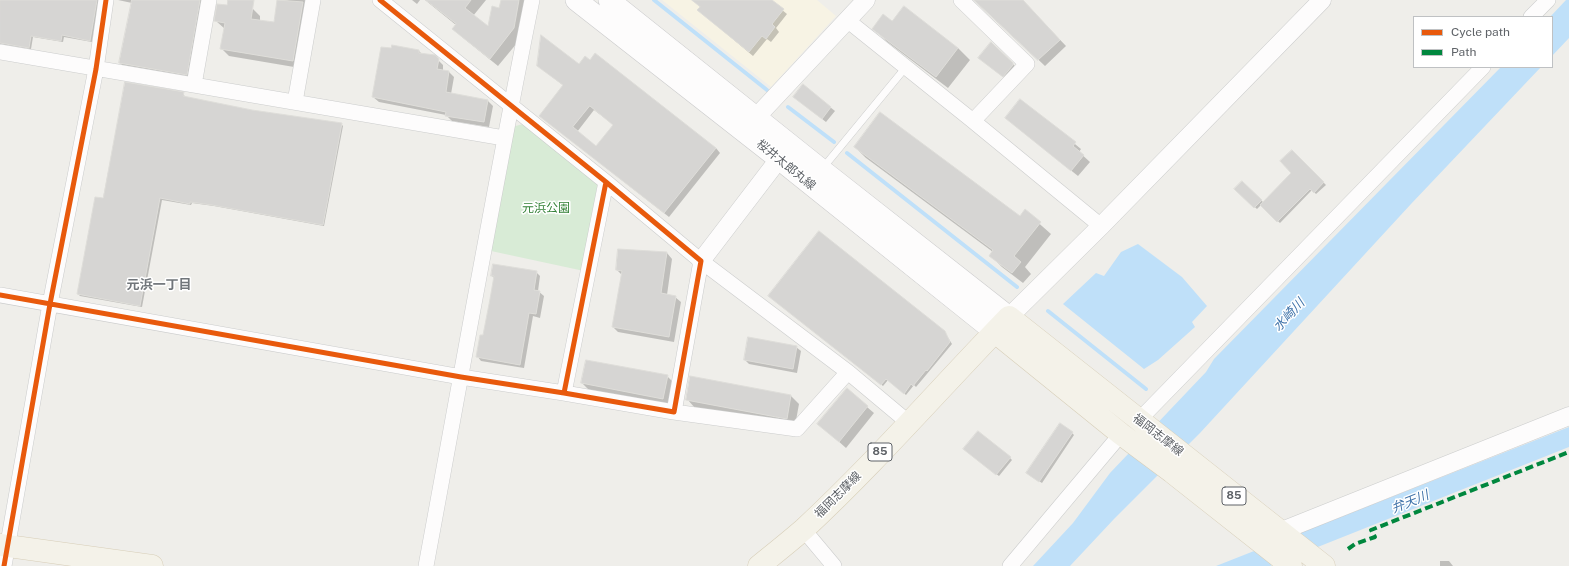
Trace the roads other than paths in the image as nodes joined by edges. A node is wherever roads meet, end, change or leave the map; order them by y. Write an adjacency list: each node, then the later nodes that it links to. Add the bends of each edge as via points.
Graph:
1 (106, 0): 17 (street)
2 (209, 0): 18 (street)
3 (313, 0): 19 (street)
4 (380, 0): 20 (street)
5 (532, 0): 20 (street)
6 (576, 0): 22 (main road, 桜井太郎丸線)
7 (609, 0): 22 (main road, 桜井太郎丸線)
8 (866, 0): 13 (street)
9 (961, 0): 21 (street, via 1027,64)
10 (1322, 0): 27 (street)
11 (1548, 0): 12 (street)
12 (1532, 16)
13 (847, 20): 15 (street); 22 (street)
14 (0, 52): 17 (street)
15 (906, 67): 21 (street); 25 (lane)
16 (1482, 68): 37 (street)
17 (96, 69): 18 (street); 30 (street)
18 (194, 86): 19 (street)
19 (296, 102): 23 (street)
20 (511, 104): 23 (street); 26 (street)
21 (973, 121): 27 (street)
22 (750, 124): 24 (main road, 桜井太郎丸線); 25 (main road, 桜井太郎丸線)
23 (504, 138): 33 (street)
24 (779, 159): 28 (street); 31 (main road, 桜井太郎丸線)
25 (822, 170): 31 (main road, 桜井太郎丸線)
26 (606, 182): 28 (street); 34 (street)
27 (1100, 226): 31 (street)
28 (701, 261): 32 (street); 35 (street)
29 (0, 295): 30 (street)
30 (50, 304): 33 (street); 43 (street)
31 (1002, 324): 37 (main road, 福岡志摩線 / 85); 38 (main road, 福岡志摩線 / 85); 39 (main road, 福岡志摩線 / 85)
32 (848, 372): 35 (street, via 797,429); 38 (street)
33 (462, 377): 34 (street); 46 (street)
34 (564, 393): 35 (street)
35 (674, 412)
36 (1569, 416): 42 (street)
37 (1142, 422): 40 (main road, 福岡志摩線 / 85)
38 (909, 423): 41 (main road, 福岡志摩線 / 85)
39 (1126, 437): 40 (main road, 福岡志摩線 / 85); 49 (street)
40 (1178, 464): 42 (main road, 福岡志摩線 / 85); 50 (main road, 福岡志摩線 / 85)
41 (803, 529): 47 (main road, 福岡志摩線 / 85); 48 (street)
42 (1281, 533): 44 (main road, 福岡志摩線 / 85)
43 (4, 553): 45 (main road)
44 (1318, 562)
45 (152, 566)
46 (426, 566)
47 (759, 566)
48 (834, 566)
49 (1010, 566)
50 (1291, 566)

